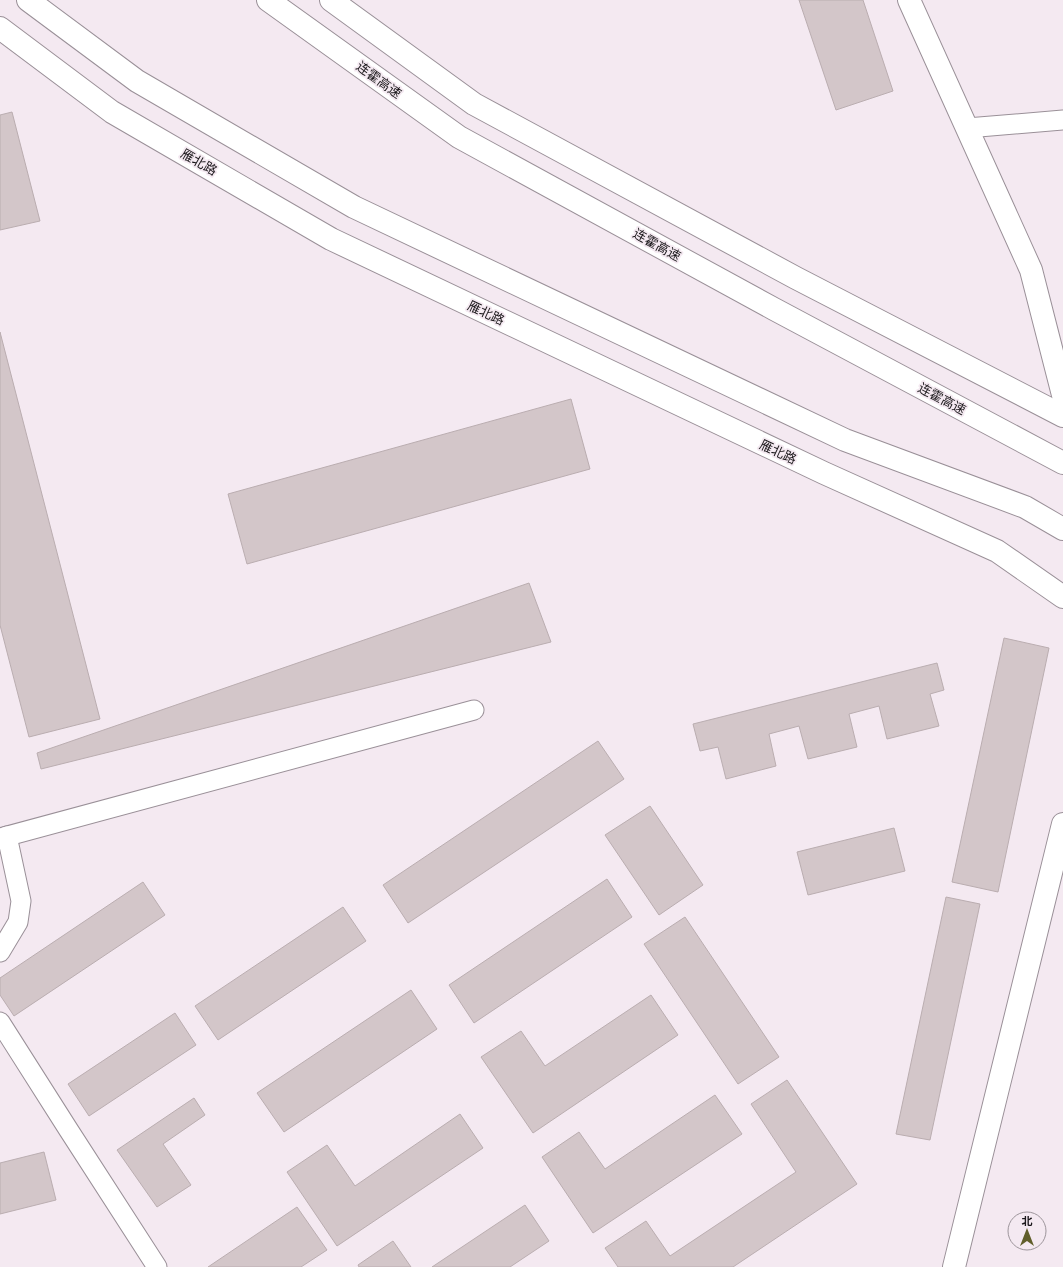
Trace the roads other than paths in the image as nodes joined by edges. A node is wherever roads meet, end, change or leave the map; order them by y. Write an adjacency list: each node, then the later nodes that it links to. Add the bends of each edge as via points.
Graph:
1 (28, 0): 11 (main road, via 137,81 354,207 845,440 1025,507)
2 (268, 0): 10 (main road, 连霍高速, via 459,137)
3 (331, 0): 9 (main road, via 474,104 796,278)
4 (909, 0): 7 (main road)
5 (0, 28): 12 (main road, 雁北路, via 112,112 331,239 824,473 997,551)
6 (1063, 120): 7 (street)
7 (967, 128): 8 (main road, via 1031,270)
8 (1063, 395)
9 (1063, 416)
10 (1063, 463)
11 (1063, 529)
12 (1063, 597)
13 (474, 710): 15 (street)
14 (1063, 824): 19 (main road)
15 (4, 837): 16 (street, via 21,901 18,922)
16 (0, 952)
17 (0, 1022): 18 (street)
18 (157, 1267)
19 (954, 1267)

